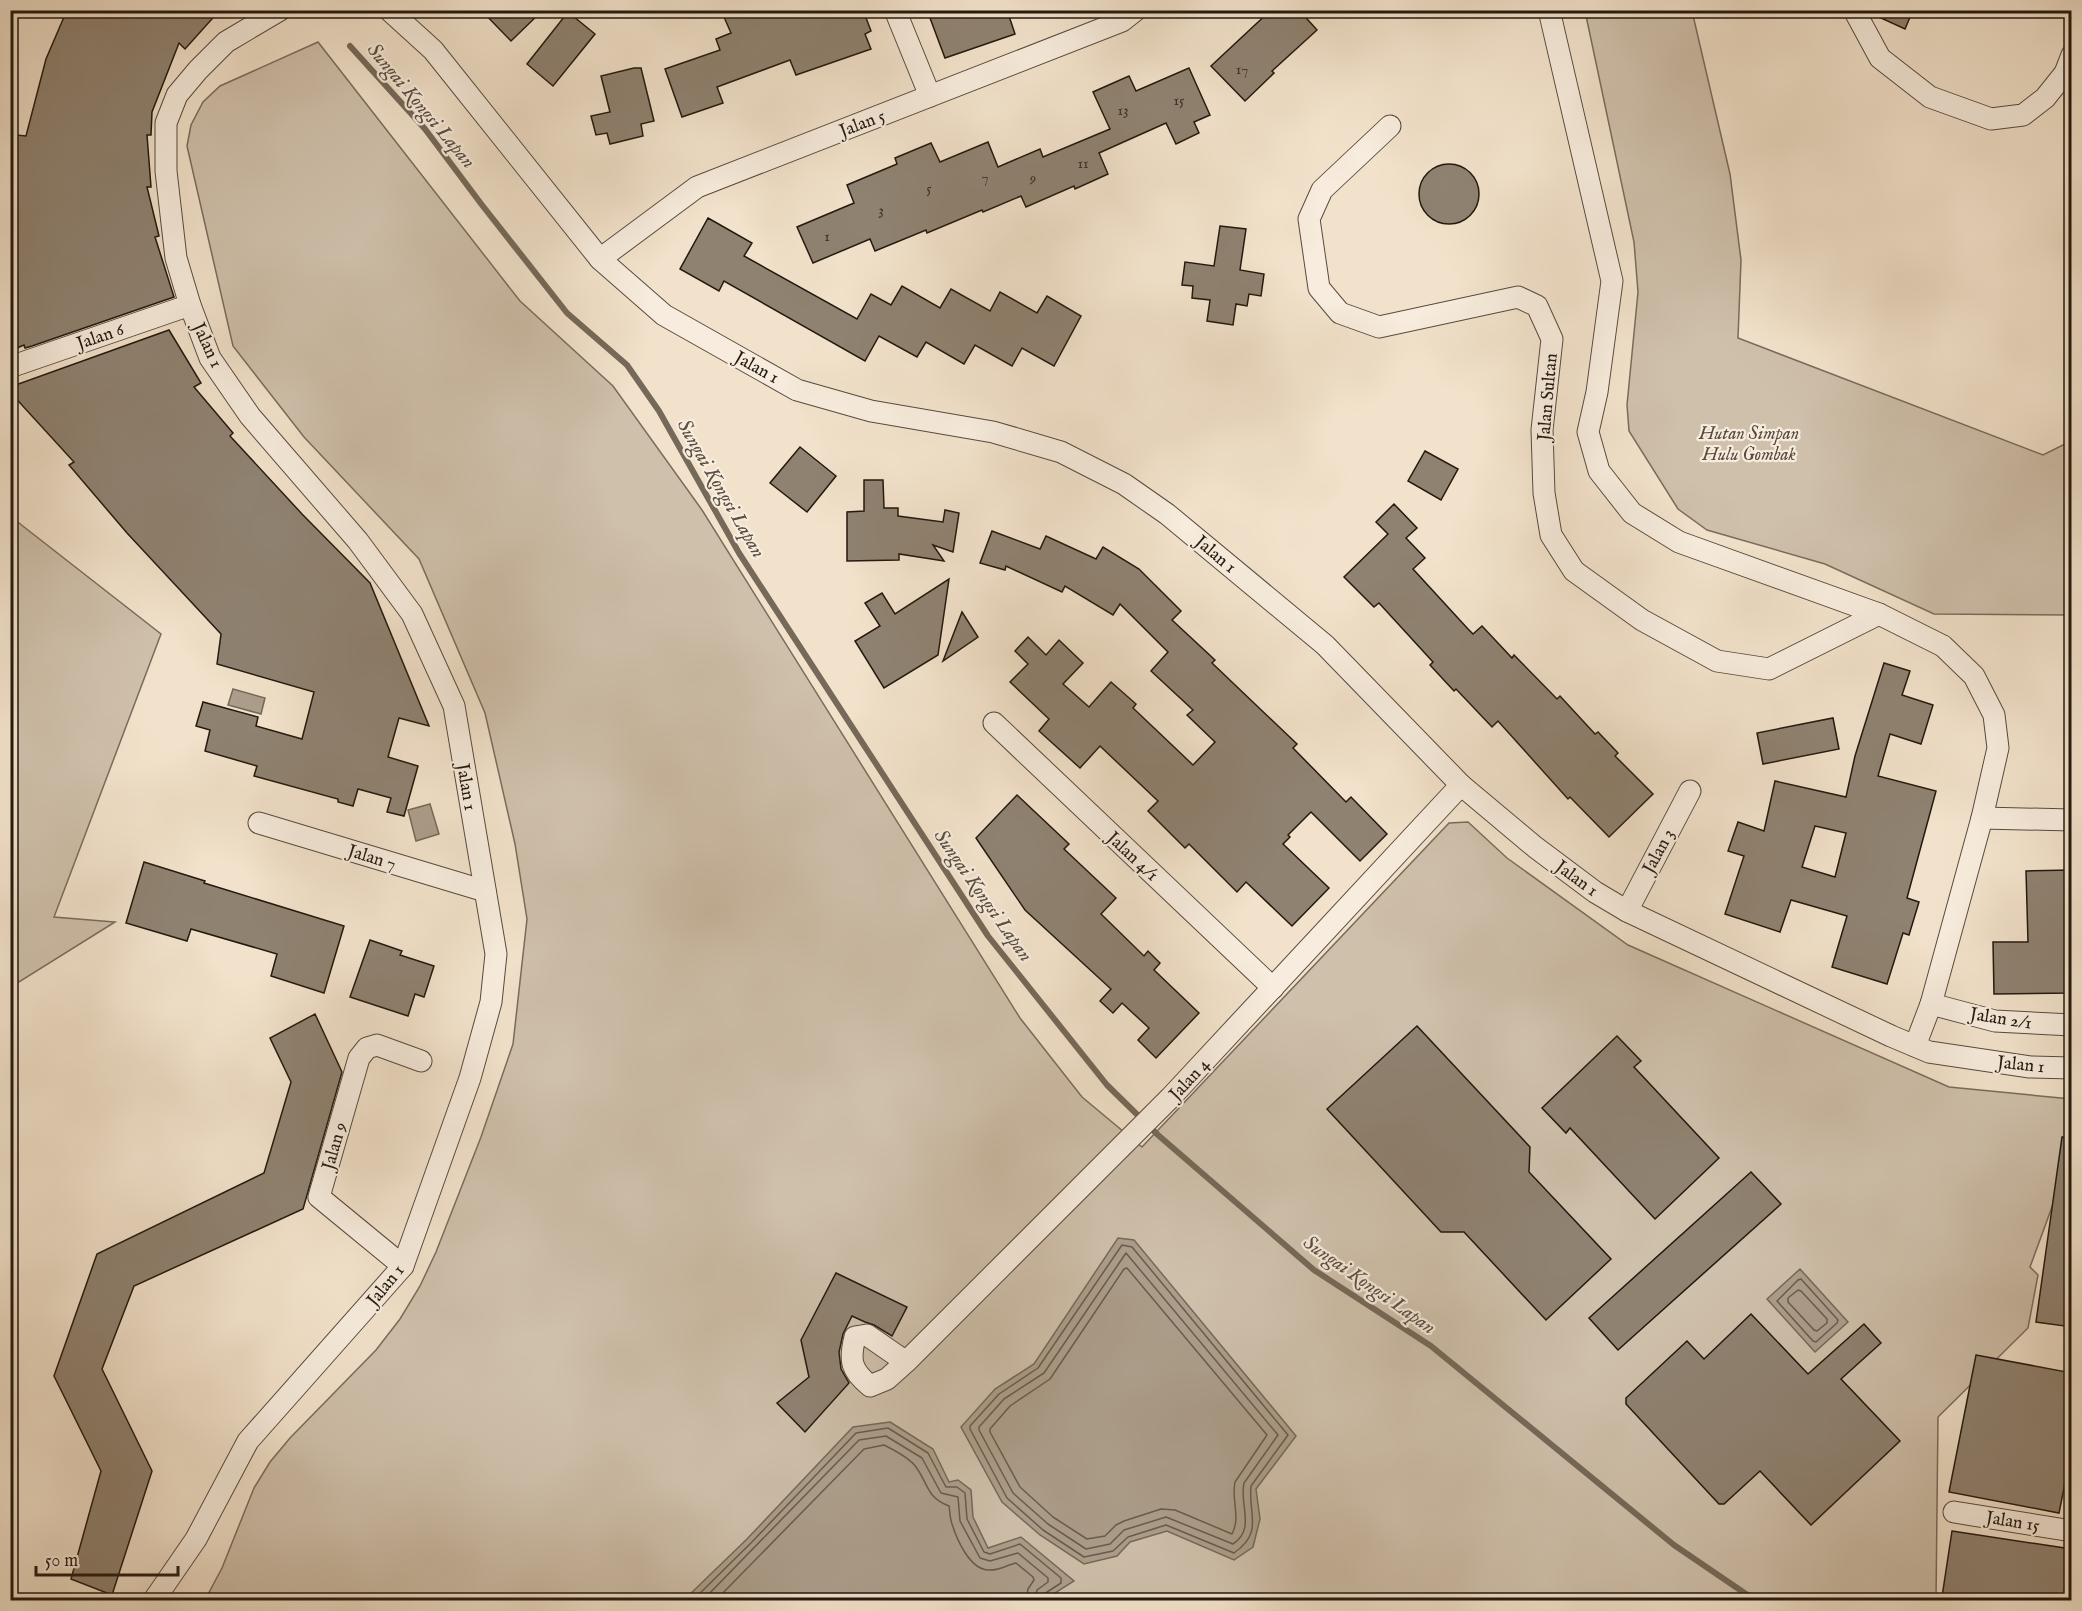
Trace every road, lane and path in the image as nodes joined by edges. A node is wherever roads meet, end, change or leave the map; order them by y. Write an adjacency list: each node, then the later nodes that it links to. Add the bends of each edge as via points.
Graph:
1 (280, 10): 11 (street, Jalan 1, via 226,42 177,96 166,123 166,171 176,258)
2 (389, 10): 10 (street, Jalan 1, via 433,50)
3 (895, 10): 8 (street)
4 (1136, 10): 8 (street, Jalan 5, via 1122,21)
5 (1549, 10): 13 (street, via 1612,280 1588,432 1599,471 1632,513 1679,542)
6 (1854, 10): 7 (street, via 1880,58 1930,97 1991,119 2023,115 2045,98 2065,73)
7 (2072, 55)
8 (930, 96): 10 (street, Jalan 5, via 697,187)
9 (1390, 126): 13 (street, Jalan Sultan, via 1322,190 1310,219 1319,288 1340,313 1379,327 1518,297 1537,306 1552,339 1542,430 1544,493 1551,535 1574,571 1642,620 1717,661 1769,669)
10 (600, 259): 15 (street, Jalan 1, via 664,315 797,390 871,411 993,432 1061,452 1124,484 1167,514 1325,645)
11 (190, 305): 12 (street, Jalan 6); 20 (street, Jalan 1, via 210,358 250,416 358,541 412,614 454,706)
12 (10, 367)
13 (1879, 614): 17 (street, via 1943,646 1974,676 1994,715 1998,748)
14 (994, 723): 22 (street, Jalan 4/1)
15 (1461, 785): 21 (street, Jalan 1, via 1535,847); 22 (street, Jalan 4)
16 (1690, 791): 21 (street, Jalan 3)
17 (1982, 818): 18 (street); 23 (street)
18 (2072, 820)
19 (259, 823): 20 (street, Jalan 7)
20 (485, 891): 28 (street, Jalan 1, via 495,954 491,1002 470,1078)
21 (1627, 911): 25 (street, Jalan 1)
22 (1266, 995): 29 (street, Jalan 4, via 1171,1098)
23 (1931, 1004): 24 (street, Jalan 2/1, via 1995,1021); 25 (street)
24 (2072, 1025)
25 (1915, 1046): 27 (street, Jalan 1, via 1929,1052)
26 (421, 1061): 28 (street, Jalan 9, via 377,1045 367,1048 359,1058 319,1197)
27 (2072, 1068)
28 (403, 1266): 32 (street, Jalan 1, via 248,1441 196,1539)
29 (906, 1362)
30 (1954, 1512): 31 (street, Jalan 15)
31 (2070, 1525)
32 (154, 1600)

